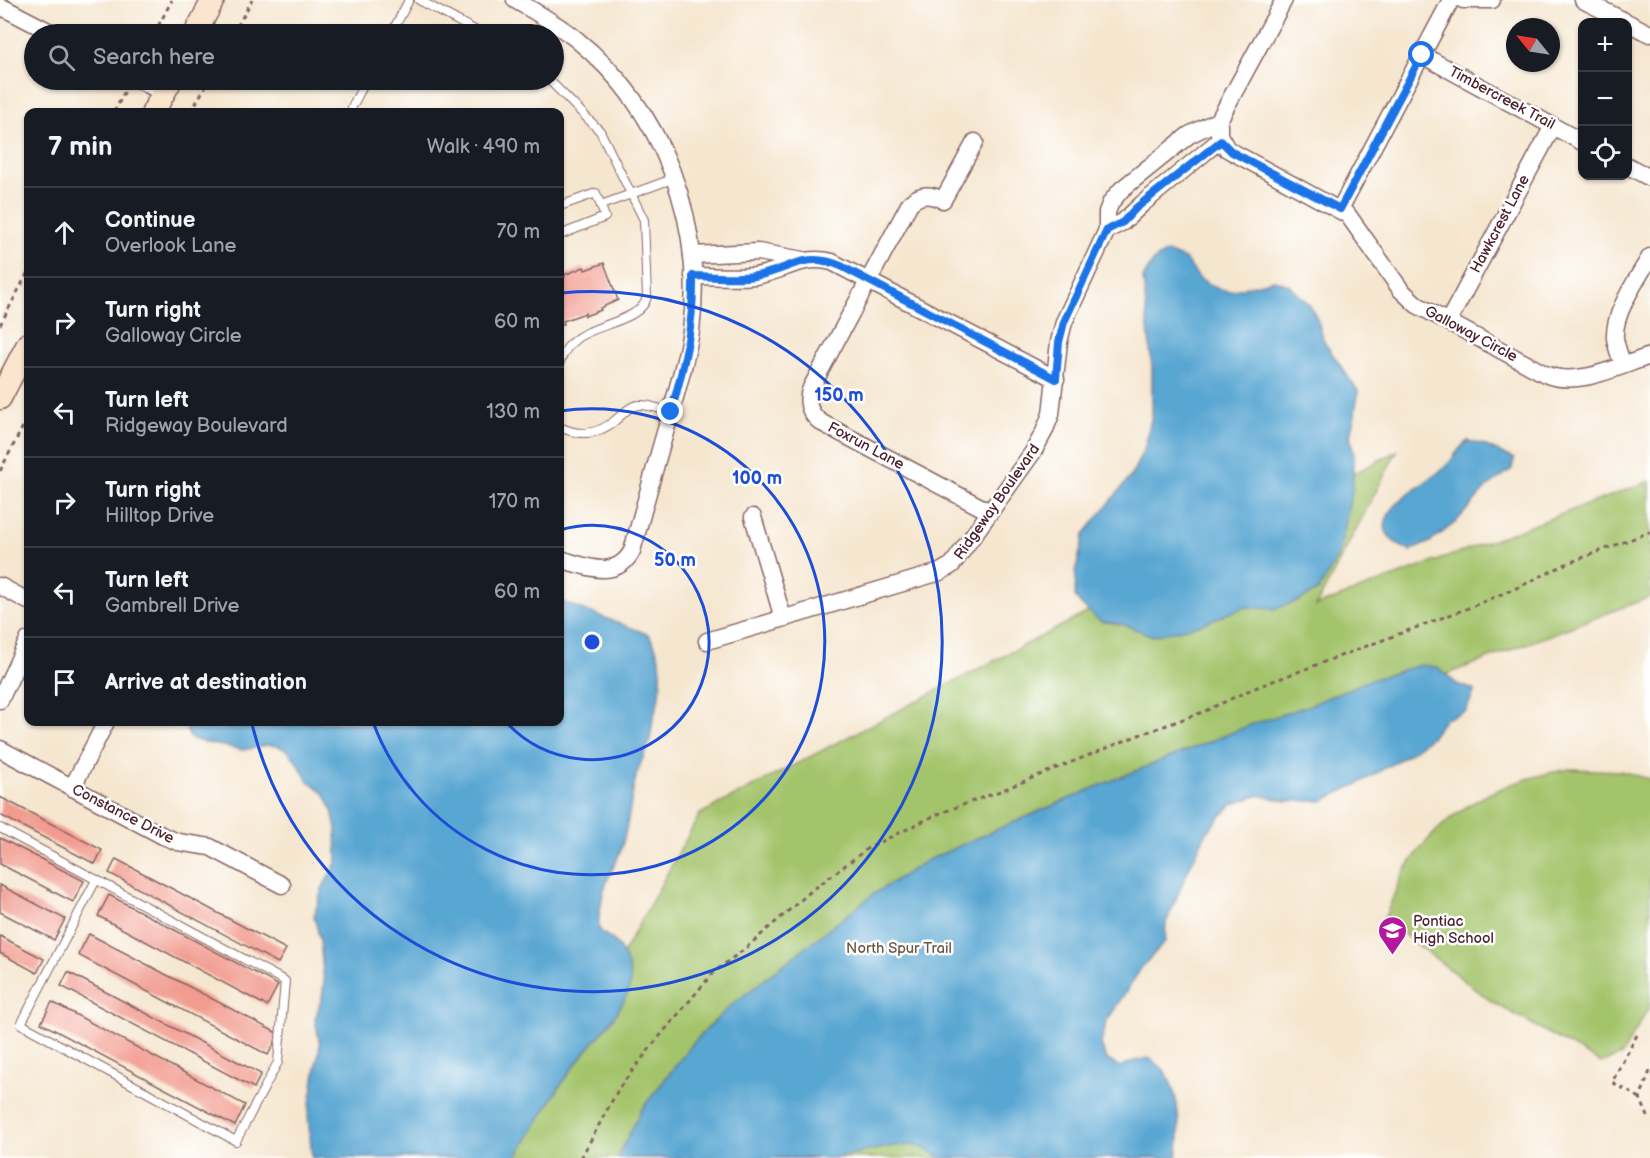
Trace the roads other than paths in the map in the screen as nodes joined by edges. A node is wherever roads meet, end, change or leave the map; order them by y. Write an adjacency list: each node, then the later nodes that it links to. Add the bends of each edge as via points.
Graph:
1 (213, 0): 12 (main road)
2 (409, 0): 13 (lane)
3 (419, 0): 14 (lane)
4 (514, 0): 15 (street)
5 (1284, 0): 24 (street)
6 (1451, 0): 18 (street)
7 (1463, 0): 8 (street)
8 (1492, 0)
9 (1583, 0): 17 (street)
10 (0, 6): 11 (street)
11 (35, 24)
12 (200, 24)
13 (396, 24)
14 (463, 24)
15 (554, 24)
16 (564, 30): 30 (street, via 589,50 631,97)
17 (1650, 34)
18 (1422, 55): 25 (street, Timbercreek Trail); 35 (street)
19 (165, 90): 23 (main road)
20 (361, 90): 22 (lane)
21 (559, 90): 32 (lane, via 600,131)
22 (352, 106)
23 (155, 108)
24 (1219, 120): 27 (street); 36 (street, Ridgeway Boulevard, via 1189,135 1117,194 1107,212)
25 (1553, 126): 26 (street, Timbercreek Trail); 43 (street, Hawkcrest Lane)
26 (1578, 140)
27 (1221, 141): 35 (street, Galloway Circle, via 1232,152); 36 (street, via 1123,222)
28 (975, 142): 42 (street, via 943,200 922,195 910,203)
29 (1632, 168): 31 (street)
30 (675, 178): 32 (lane); 38 (street)
31 (1650, 178)
32 (631, 194): 34 (lane); 45 (lane, via 644,220 646,303 635,313 575,340)
33 (564, 205): 34 (lane, via 596,193)
34 (601, 206): 37 (lane, via 605,218)
35 (1340, 209): 43 (street, Galloway Circle, via 1356,223 1406,295)
36 (1107, 230): 48 (street, Ridgeway Boulevard, via 1064,322)
37 (564, 233)
38 (692, 255): 40 (street, via 758,252); 41 (street)
39 (1650, 257): 47 (street, via 1616,324)
40 (804, 260): 41 (street, via 752,276); 42 (street, via 832,262)
41 (693, 276): 50 (street, via 690,333)
42 (869, 280): 48 (street); 52 (street, Foxrun Lane, via 809,393 811,413 822,423)
43 (1448, 322): 47 (street, Galloway Circle, via 1555,378 1581,378)
44 (24, 352): 49 (main road)
45 (564, 353)
46 (1650, 356): 47 (street, Galloway Circle)
47 (1623, 365)
48 (1056, 379): 52 (street, Ridgeway Boulevard, via 1051,414 1041,439)
49 (0, 398)
50 (671, 412): 51 (lane, via 637,405 591,434); 54 (street, via 632,551 621,564 607,570)
51 (564, 428)
52 (990, 512): 57 (street, Ridgeway Boulevard, via 956,561 945,570)
53 (753, 517): 57 (street)
54 (564, 560)
55 (0, 585): 56 (street)
56 (24, 599)
57 (783, 618): 58 (street, Ridgeway Boulevard)
58 (707, 641)
59 (24, 649): 60 (street)
60 (0, 700)
61 (104, 726): 63 (street)
62 (0, 749): 63 (street, Constance Drive)
63 (72, 788): 66 (street, Constance Drive, via 171,840 210,847)
64 (0, 828): 65 (lane)
65 (96, 880): 65 (lane, via 285,981 278,1062 236,1141 21,1024)
66 (282, 885)

